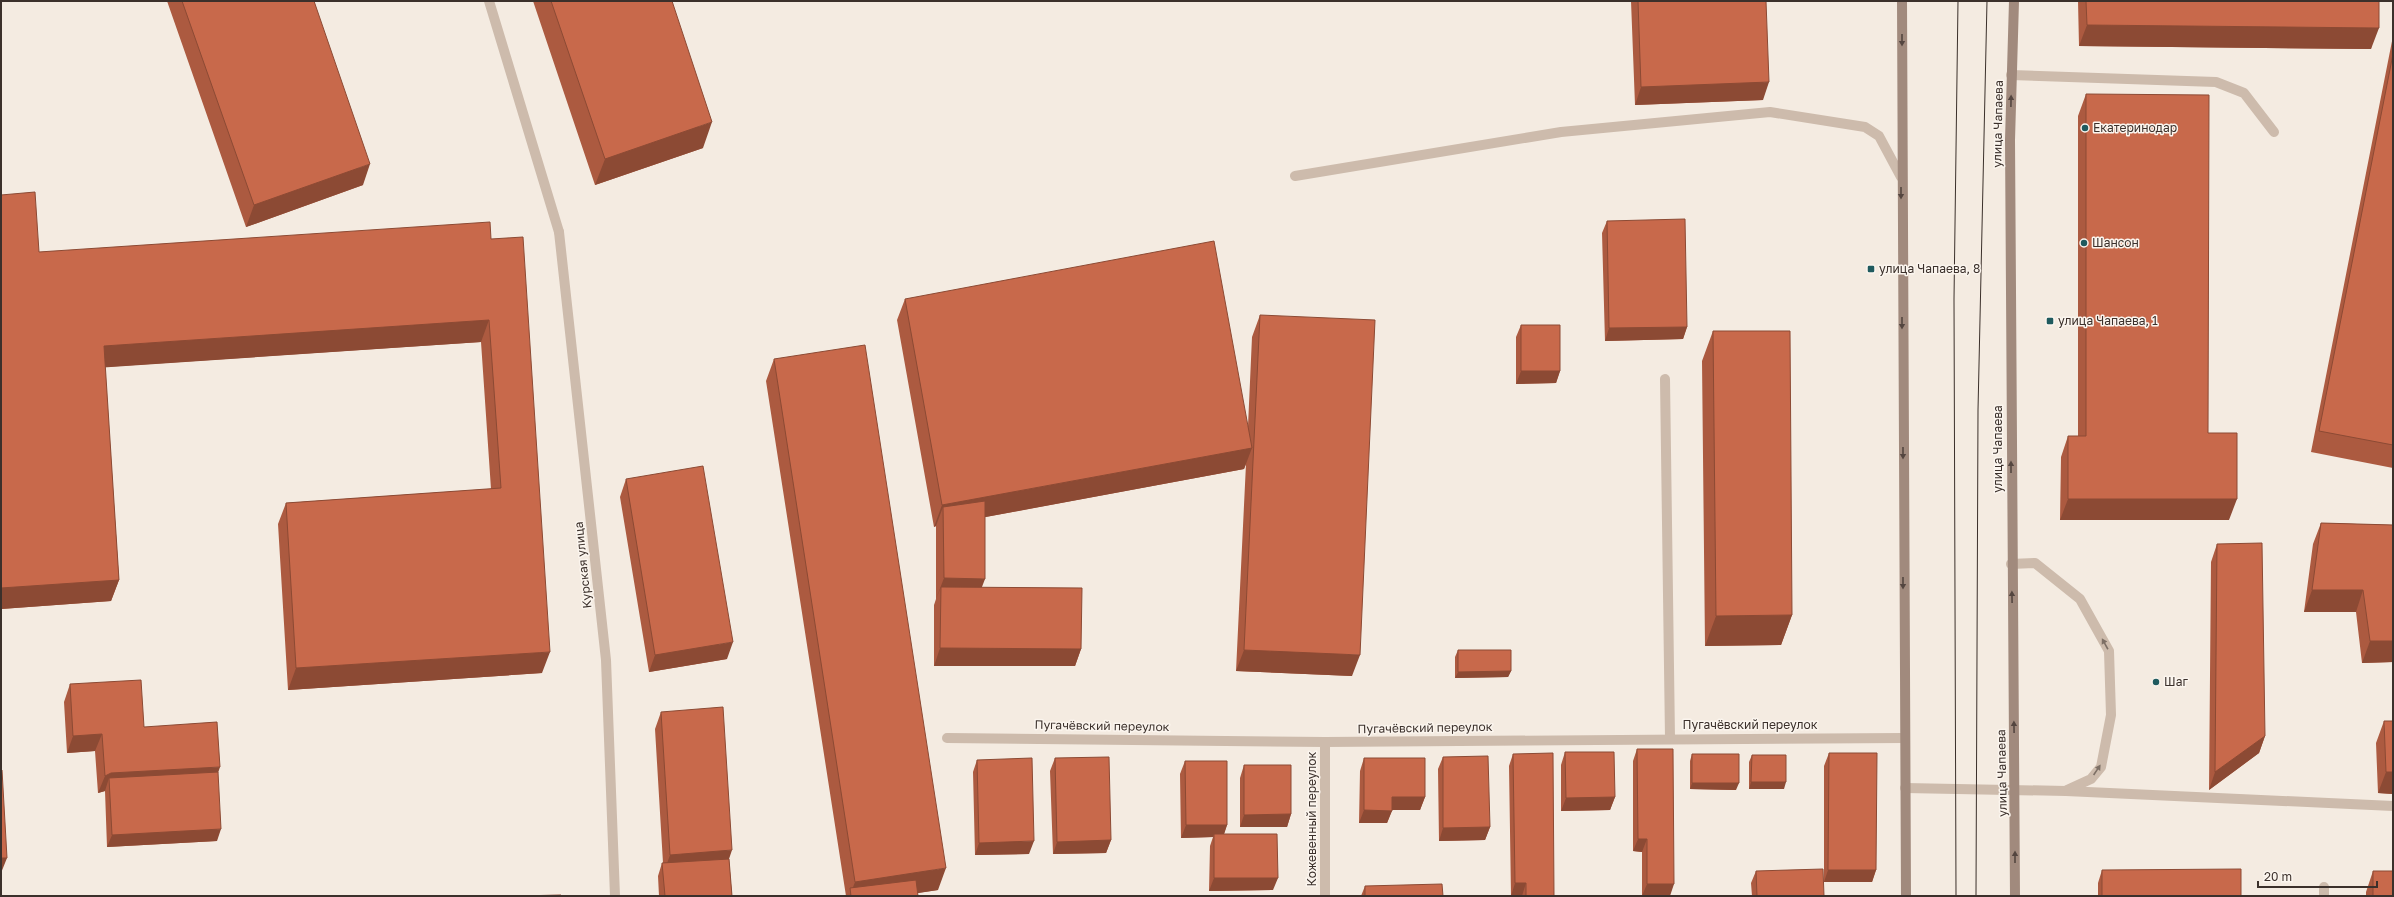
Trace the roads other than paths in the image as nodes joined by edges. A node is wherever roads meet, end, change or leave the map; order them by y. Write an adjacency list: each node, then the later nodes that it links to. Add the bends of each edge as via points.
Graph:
1 (489, 1): 18 (street, Курская улица, via 559,232 606,660)
2 (1902, 1): 7 (main road, one-way to 7)
3 (2014, 1): 4 (main road, улица Чапаева)
4 (2011, 75): 5 (street, via 2216,82 2244,93); 9 (main road, улица Чапаева, one-way to 4)
5 (2274, 132)
6 (1295, 176): 7 (street, via 1561,132 1770,112 1865,127 1879,136)
7 (1901, 176): 12 (main road, one-way to 12)
8 (1665, 379): 11 (street)
9 (2011, 564): 15 (main road, улица Чапаева, one-way to 9); 16 (street, one-way to 9, via 2091,779 2101,767 2111,715 2109,651 2080,599 2035,563)
10 (947, 738): 13 (street, Пугачёвский переулок)
11 (1670, 738): 12 (street, Пугачёвский переулок); 13 (street, Пугачёвский переулок)
12 (1904, 738): 14 (main road)
13 (1325, 742): 19 (street, Кожевенный переулок)
14 (1905, 788): 15 (street); 20 (main road)
15 (2016, 791): 16 (street); 21 (main road, улица Чапаева, one-way to 15)
16 (2066, 791): 17 (street)
17 (2393, 806)
18 (615, 896)
19 (1325, 896)
20 (1906, 896)
21 (2015, 896)

